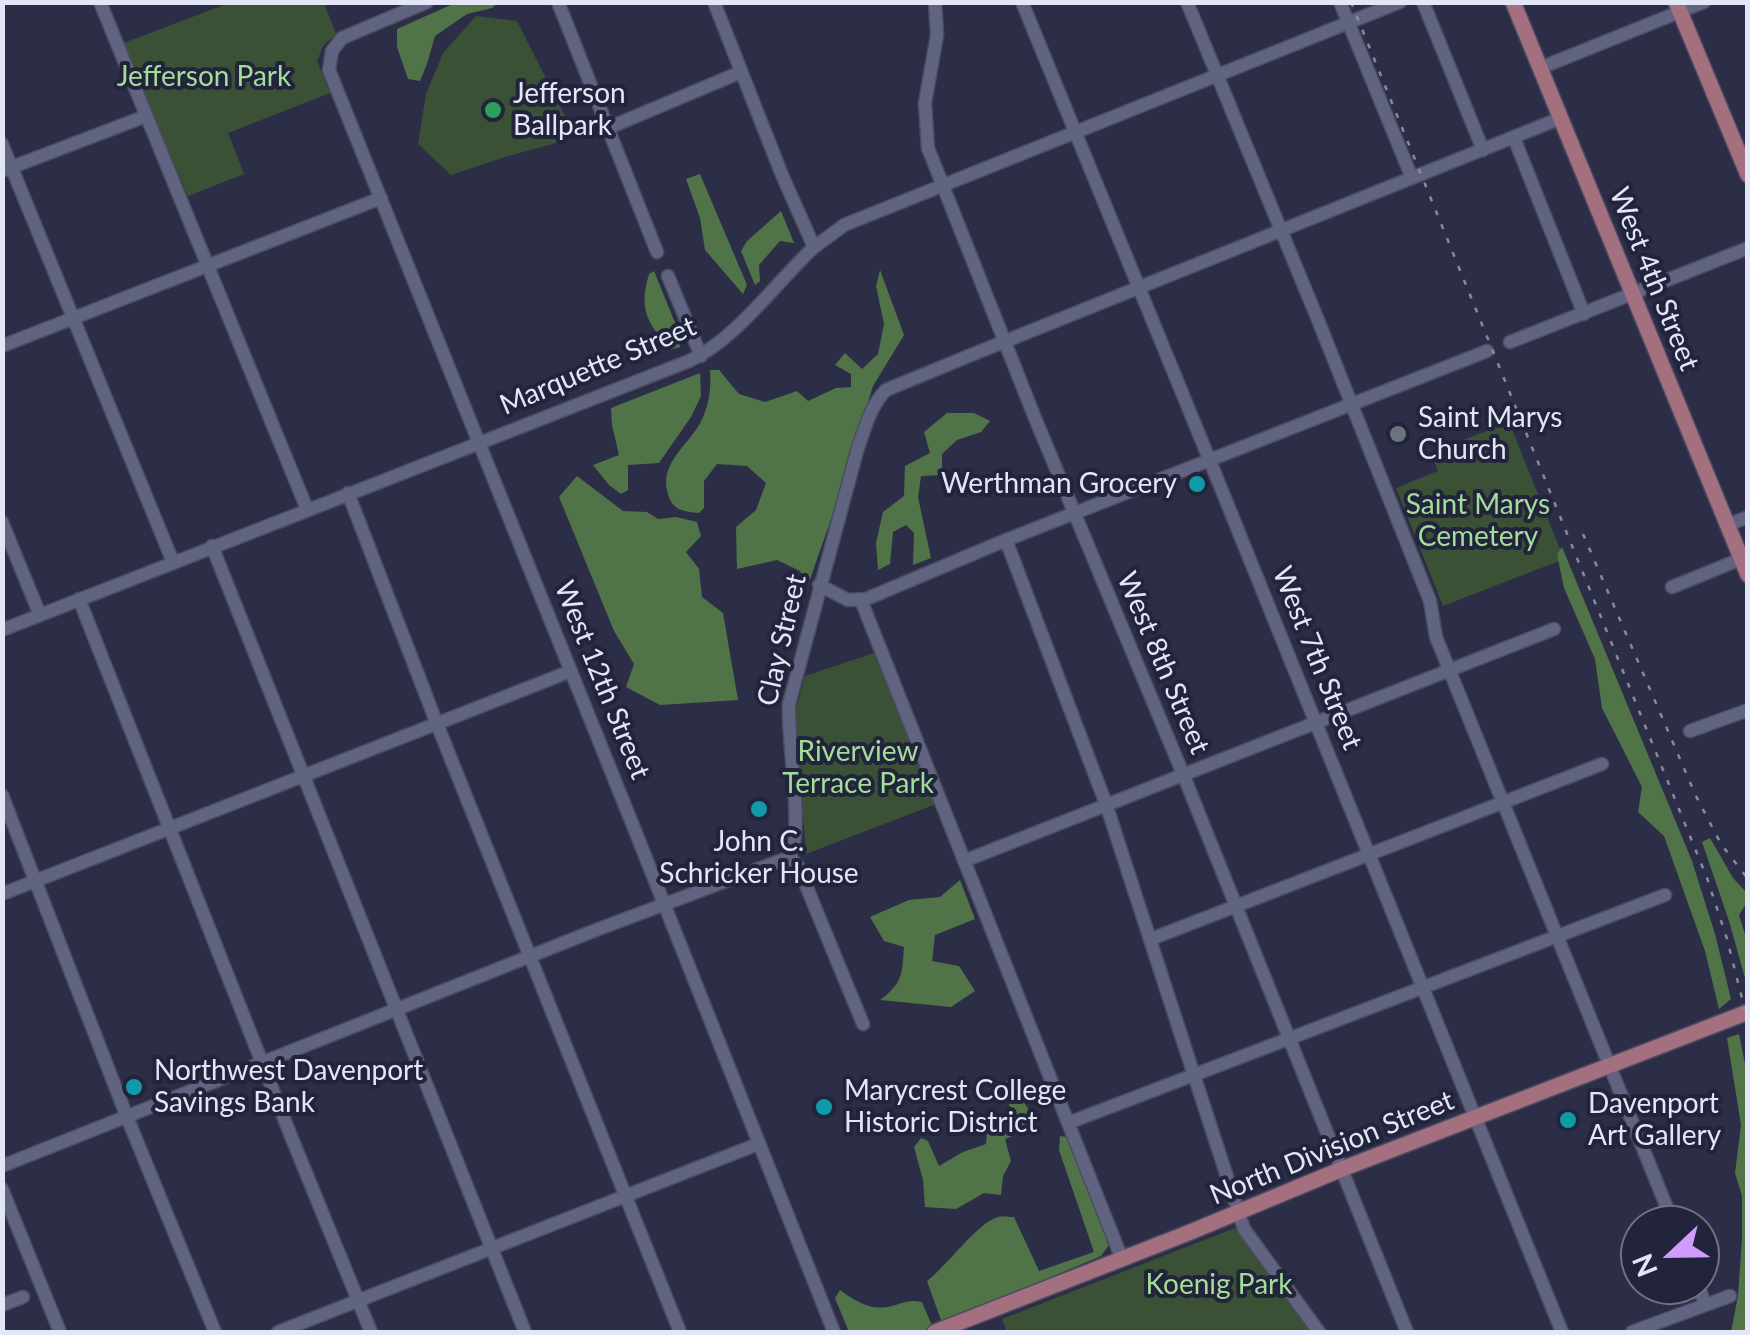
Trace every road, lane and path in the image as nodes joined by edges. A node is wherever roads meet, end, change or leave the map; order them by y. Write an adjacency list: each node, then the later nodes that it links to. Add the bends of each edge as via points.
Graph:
1 (100, 2): 18 (street)
2 (427, 2): 29 (street, West 12th Street, via 342,38 329,59)
3 (558, 2): 20 (street)
4 (714, 2): 16 (street)
5 (936, 2): 28 (street, West 8th Street, via 925,103 928,148)
6 (1022, 2): 21 (street, West 7th Street)
7 (1187, 2): 17 (street)
8 (1340, 2): 14 (street)
9 (1400, 2): 14 (street, Marquette Street)
10 (1424, 2): 24 (street)
11 (1513, 2): 15 (main road, West 4th Street)
12 (1704, 2): 13 (street)
13 (1679, 7): 15 (street); 26 (main road)
14 (1348, 22): 17 (street, Marquette Street); 27 (street)
15 (1540, 68): 19 (main road, West 4th Street)
16 (742, 72): 20 (street); 31 (street)
17 (1216, 74): 21 (street, Marquette Street); 30 (street)
18 (146, 116): 25 (street); 34 (street)
19 (1561, 118): 22 (street, Clay Street); 37 (main road, West 4th Street)
20 (608, 128): 33 (street)
21 (1076, 132): 28 (street, Marquette Street); 36 (street, West 7th Street)
22 (1514, 138): 24 (street, Clay Street); 38 (street)
23 (2, 144): 25 (street)
24 (1483, 150): 27 (street, Clay Street)
25 (7, 169): 39 (street)
26 (1748, 175)
27 (1412, 178): 30 (street, Clay Street)
28 (943, 185): 31 (street, Marquette Street, via 844,225); 40 (street, West 8th Street)
29 (381, 198): 34 (street); 46 (street, West 12th Street)
30 (1280, 231): 36 (street, Clay Street); 45 (street)
31 (814, 248): 44 (street, Marquette Street)
32 (1748, 248): 37 (street)
33 (657, 252)
34 (208, 266): 39 (street); 49 (street)
35 (668, 276): 44 (street)
36 (1140, 288): 40 (street, Clay Street); 47 (street, West 7th Street)
37 (1632, 294): 38 (street); 53 (main road, West 4th Street)
38 (1584, 314): 41 (street)
39 (74, 318): 42 (street); 57 (street)
40 (1005, 341): 50 (street, West 8th Street); 59 (street, Clay Street, via 880,396 856,451)
41 (1510, 342)
42 (2, 346)
43 (1487, 352): 45 (street)
44 (701, 356): 46 (street, Marquette Street)
45 (1351, 404): 47 (street); 67 (street, via 1430,601)
46 (480, 442): 48 (street, Marquette Street); 66 (street, West 12th Street)
47 (1210, 461): 50 (street); 70 (street, West 7th Street)
48 (348, 493): 49 (street, Marquette Street); 69 (street)
49 (307, 509): 55 (street, Marquette Street)
50 (1074, 513): 54 (street); 73 (street, West 8th Street)
51 (1748, 517): 53 (street)
52 (2, 522): 63 (street)
53 (1727, 525): 56 (main road, West 4th Street)
54 (1006, 540): 62 (street); 77 (street)
55 (212, 546): 57 (street, Marquette Street); 74 (street)
56 (1741, 559): 58 (main road, West 4th Street); 60 (street)
57 (173, 562): 61 (street, Marquette Street)
58 (1748, 575)
59 (820, 584): 62 (street); 80 (street, Clay Street, via 789,704 796,837)
60 (1672, 586)
61 (79, 600): 63 (street, Marquette Street); 78 (street)
62 (861, 600): 81 (street)
63 (40, 615): 65 (street, Marquette Street)
64 (1554, 629): 67 (street)
65 (2, 630)
66 (571, 670): 69 (street); 85 (street, West 12th Street)
67 (1450, 671): 70 (street); 76 (street)
68 (1748, 710): 71 (street)
69 (437, 724): 74 (street); 89 (street)
70 (1316, 724): 73 (street); 79 (street, West 7th Street)
71 (1690, 731)
72 (1602, 764): 76 (street)
73 (1182, 774): 77 (street); 86 (street, West 8th Street)
74 (304, 776): 78 (street); 91 (street)
75 (2, 795): 82 (street)
76 (1503, 802): 79 (street); 87 (street)
77 (1106, 804): 81 (street); 88 (street)
78 (170, 828): 82 (street); 95 (street)
79 (1369, 854): 86 (street); 90 (street, West 7th Street)
80 (790, 857): 85 (street); 93 (street)
81 (964, 860): 100 (street)
82 (36, 880): 83 (street); 98 (street)
83 (2, 894)
84 (1665, 895): 87 (street)
85 (664, 905): 89 (street); 101 (street, West 12th Street)
86 (1236, 906): 88 (street); 94 (street, West 8th Street)
87 (1557, 935): 90 (street); 96 (street)
88 (1151, 939): 97 (street)
89 (529, 957): 91 (street); 105 (street)
90 (1424, 986): 94 (street); 99 (street, West 7th Street)
91 (397, 1011): 95 (street); 108 (street)
92 (1748, 1012): 96 (main road, North Division Street)
93 (863, 1024)
94 (1289, 1038): 97 (street); 103 (street, West 8th Street)
95 (262, 1063): 98 (street); 113 (street)
96 (1610, 1066): 99 (main road, North Division Street); 106 (street)
97 (1194, 1074): 100 (street); 107 (street)
98 (127, 1116): 102 (street); 117 (street)
99 (1476, 1117): 103 (main road, North Division Street); 126 (street, West 7th Street)
100 (1068, 1123): 109 (street)
101 (758, 1144): 105 (street); 122 (street, West 12th Street)
102 (2, 1166)
103 (1342, 1169): 107 (main road, North Division Street); 125 (street, West 8th Street)
104 (2, 1189): 116 (street)
105 (625, 1196): 108 (street); 121 (street)
106 (1666, 1205)
107 (1238, 1213): 109 (main road, North Division Street); 124 (street)
108 (491, 1248): 113 (street); 120 (street)
109 (1122, 1259): 123 (main road, North Division Street)
110 (1730, 1296): 112 (street)
111 (23, 1297): 114 (street)
112 (1720, 1299)
113 (358, 1300): 118 (street); 119 (street)
114 (2, 1305)
115 (1702, 1305): 127 (street)
116 (60, 1332)
117 (215, 1332)
118 (278, 1332)
119 (371, 1332)
120 (525, 1332)
121 (680, 1332)
122 (834, 1332)
123 (935, 1332)
124 (1318, 1332)
125 (1407, 1332)
126 (1562, 1332)
127 (1632, 1332)

